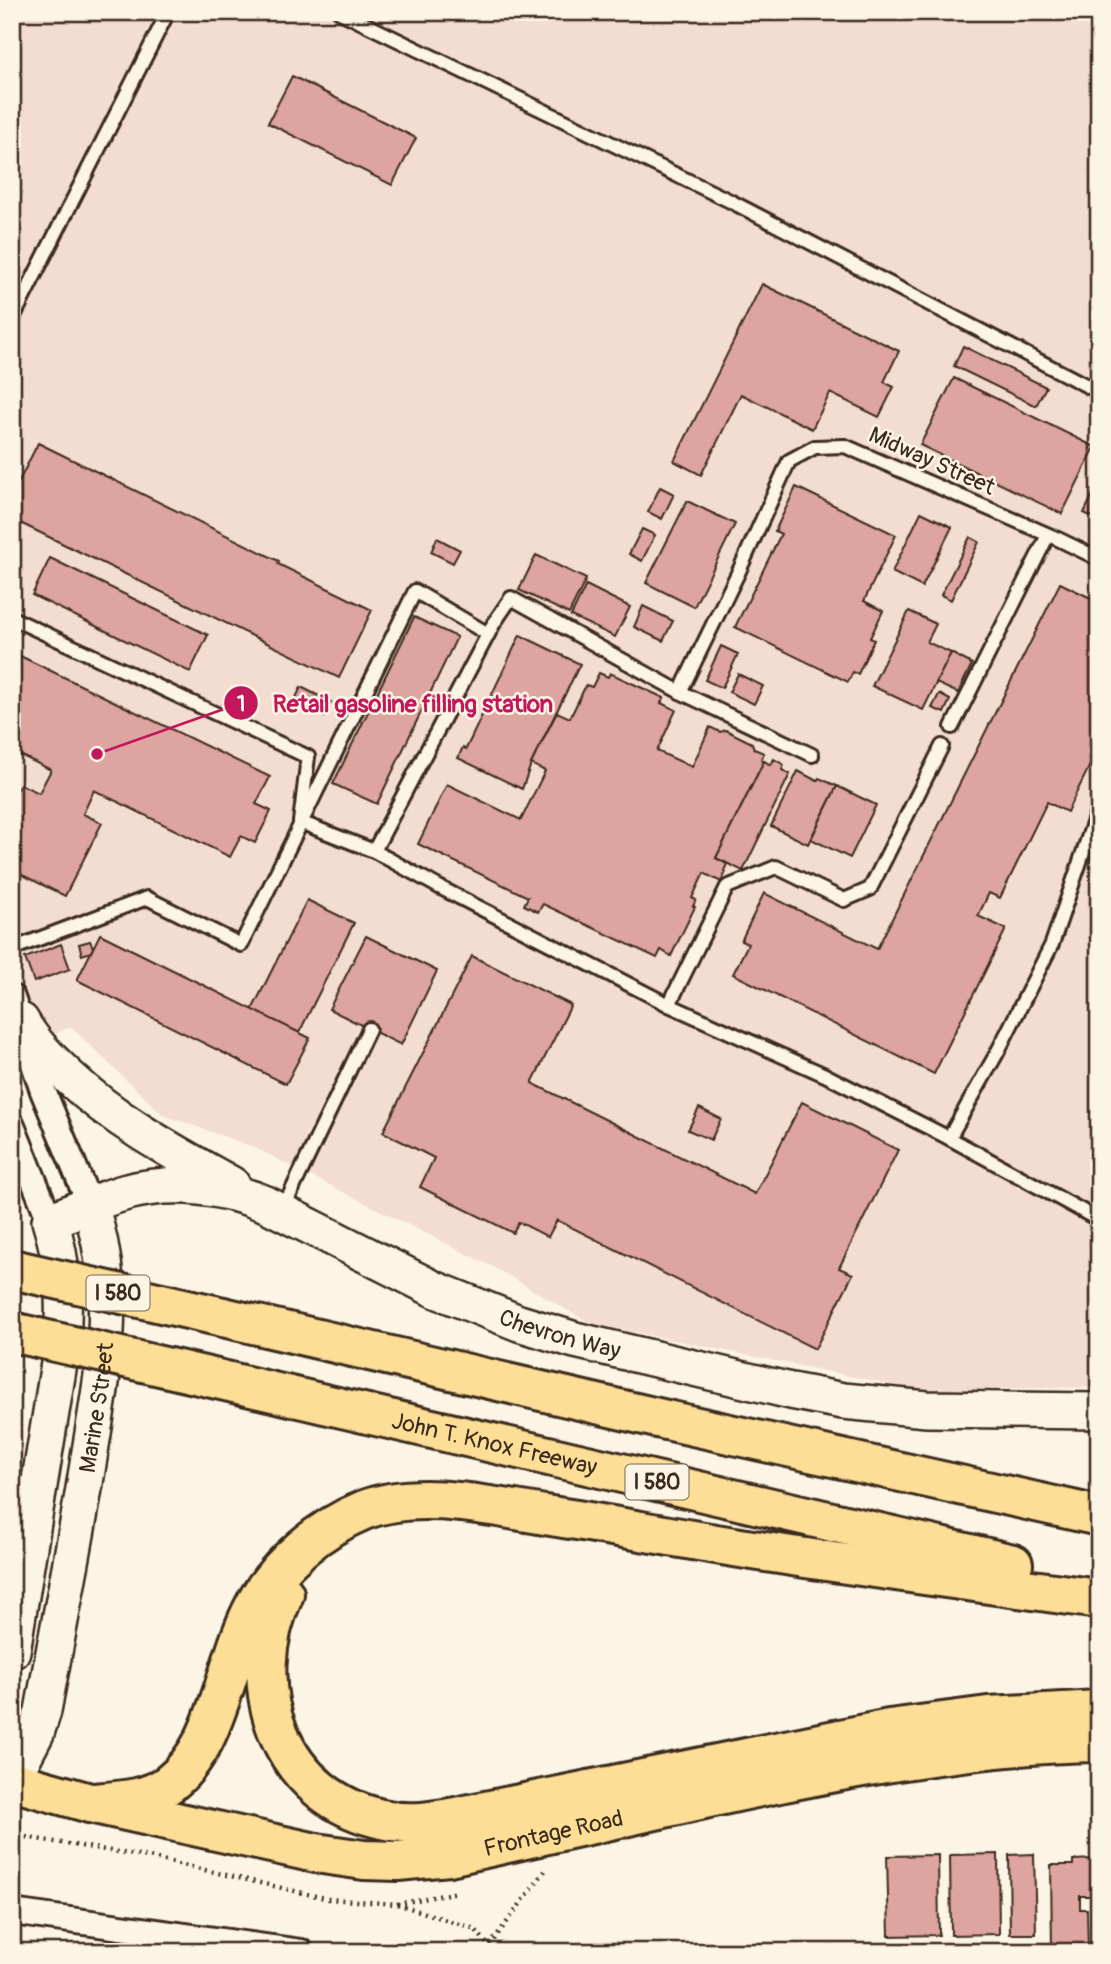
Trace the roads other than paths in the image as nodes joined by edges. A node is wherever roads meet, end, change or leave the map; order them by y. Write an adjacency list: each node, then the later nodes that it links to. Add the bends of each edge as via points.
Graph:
1 (168, 12): 3 (lane)
2 (340, 12): 4 (lane, via 730,201)
3 (12, 320)
4 (1099, 392)
5 (1048, 535): 6 (lane, Midway Street); 9 (lane, Midway Street, via 845,446 815,447 789,461); 10 (lane)
6 (1099, 559)
7 (12, 618): 14 (lane, via 308,757)
8 (488, 634): 9 (lane, via 511,597); 14 (lane, via 415,591); 15 (lane)
9 (680, 692): 12 (lane)
10 (952, 727)
11 (942, 746): 17 (lane, via 870,889 844,900 776,867 727,887)
12 (812, 755)
13 (1099, 806): 21 (lane, via 1052,944)
14 (300, 822): 15 (lane); 16 (lane, via 241,945 147,898)
15 (374, 851): 17 (lane)
16 (12, 949)
17 (668, 1005): 21 (lane, via 825,1075)
18 (17, 1009): 22 (street, Marine Street, via 43,1091); 23 (street, via 44,1054 103,1107)
19 (369, 1030): 23 (lane)
20 (12, 1126): 25 (street, Marine Street)
21 (949, 1138): 24 (lane)
22 (90, 1205): 23 (street, Chevron Way, via 128,1191 183,1185 220,1189); 25 (street, Chevron Way); 36 (street, Marine Street, via 99,1233 107,1296 101,1383 43,1711)
23 (274, 1208): 28 (street, Chevron Way, via 434,1289 575,1340 843,1401 927,1409)
24 (1099, 1220)
25 (50, 1221): 33 (street, Marine Street, via 62,1265 64,1322)
26 (12, 1269): 29 (main road, I 580, bridge)
27 (12, 1332): 31 (main road, John T. Knox Freeway / I 580, bridge)
28 (1099, 1411)
29 (1099, 1516)
30 (337, 1523): 32 (main road, via 391,1502 438,1501); 34 (main road, via 314,1546 278,1607 265,1665 269,1709 281,1741 300,1770 340,1803 387,1820 421,1822 484,1812 889,1729 988,1716); 37 (main road, via 268,1584 245,1627 208,1734 184,1770 154,1793)
31 (1099, 1583)
32 (1099, 1599)
33 (12, 1651)
34 (1099, 1710)
35 (1099, 1742): 37 (main road, Frontage Road, via 900,1760 449,1856 398,1861 316,1853)
36 (12, 1780): 37 (main road, Frontage Road)
37 (90, 1803)
38 (12, 1912): 39 (street)
39 (301, 1952)

